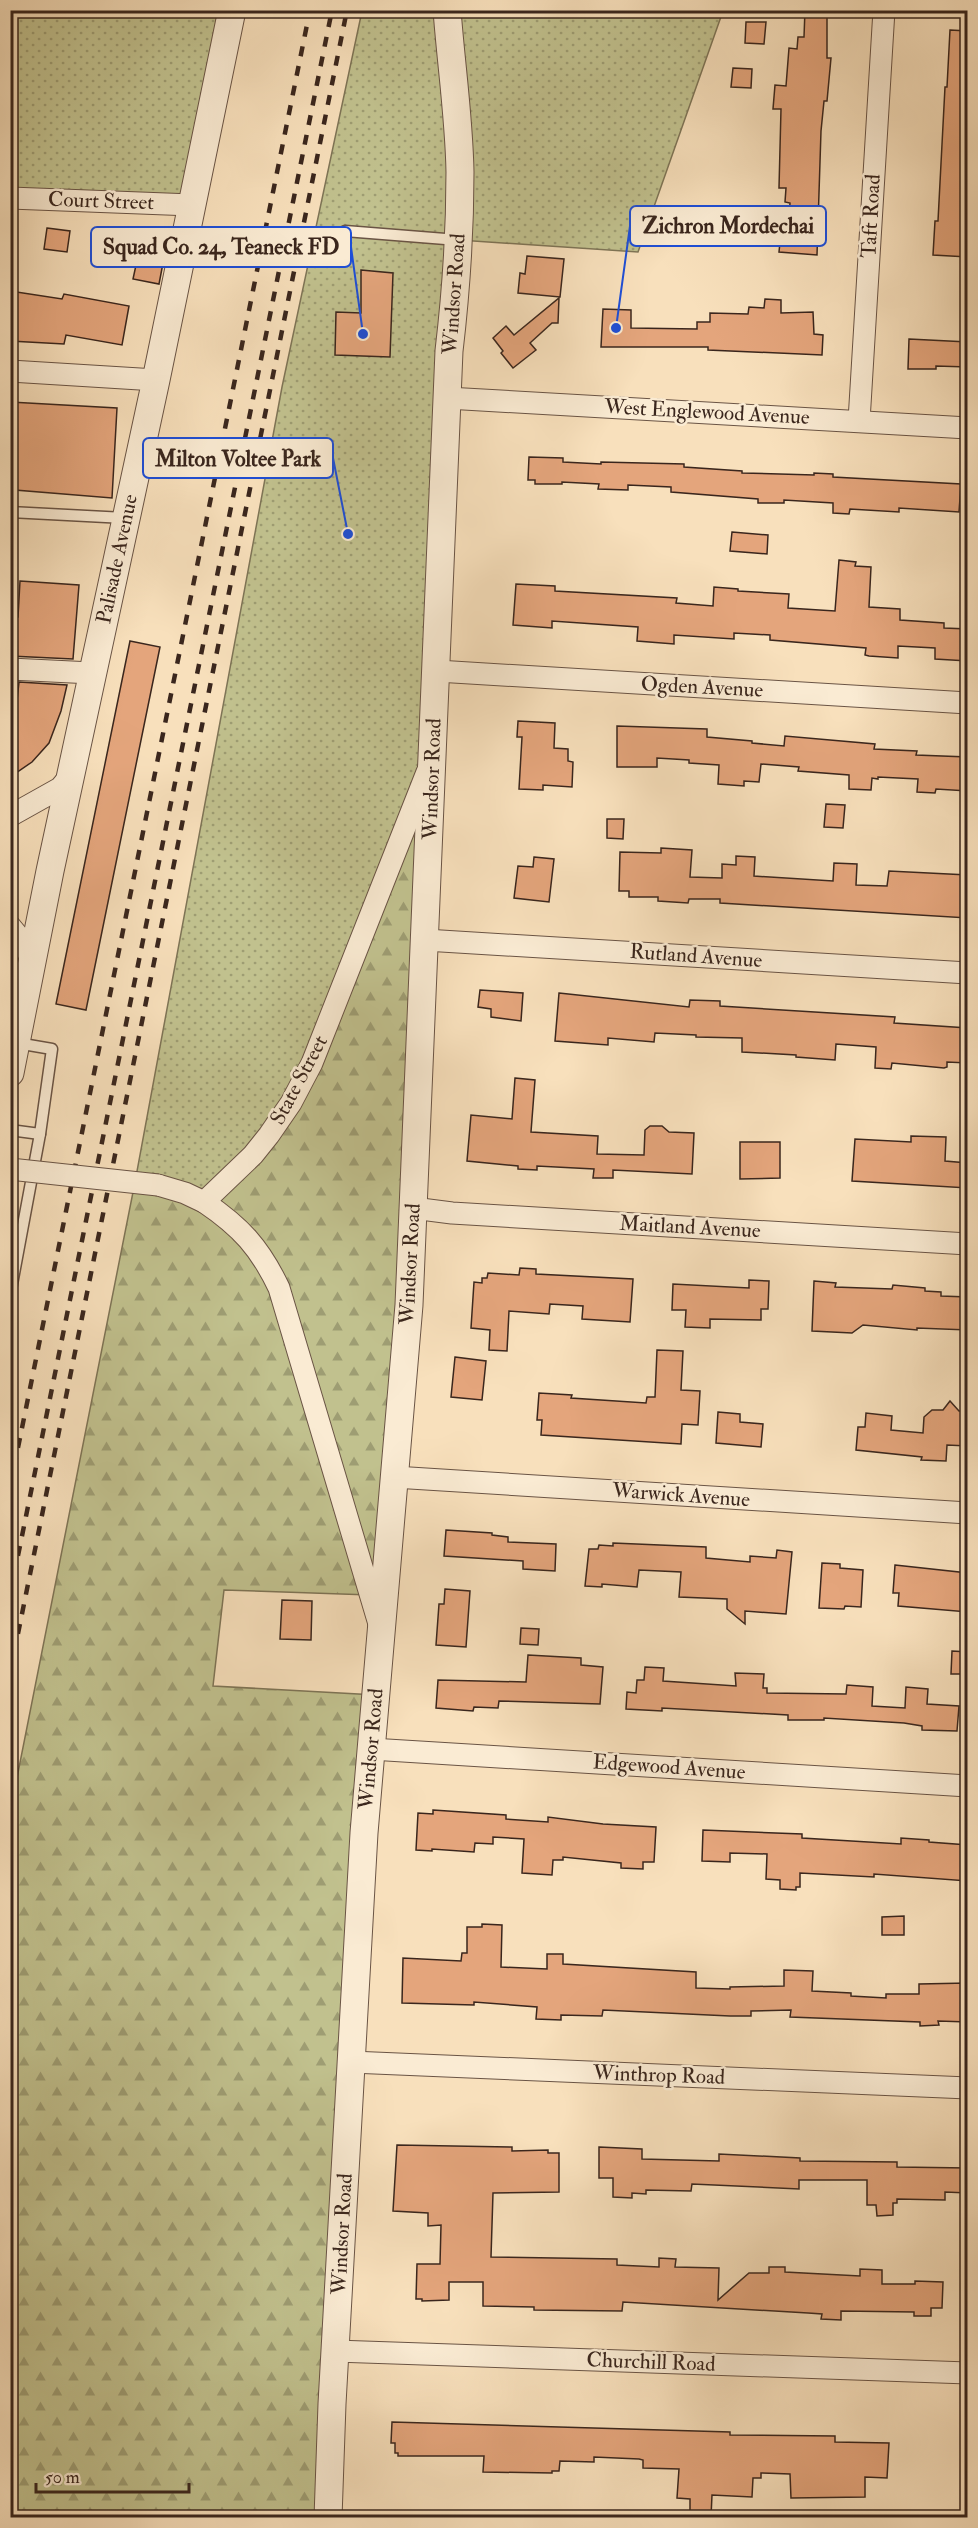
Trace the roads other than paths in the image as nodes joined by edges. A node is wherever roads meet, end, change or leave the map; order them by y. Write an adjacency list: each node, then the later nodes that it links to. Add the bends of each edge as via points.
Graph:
1 (232, 10): 5 (street, Palisade Avenue)
2 (447, 10): 7 (street, Windsor Road, via 458,134)
3 (884, 10): 11 (street, Taft Road)
4 (10, 198): 5 (street, Court Street)
5 (192, 205): 9 (street, Palisade Avenue)
6 (345, 231): 7 (lane)
7 (459, 240): 10 (street, Windsor Road)
8 (10, 371): 9 (street)
9 (156, 380): 14 (street, Palisade Avenue)
10 (447, 398): 11 (street, West Englewood Avenue); 16 (street, Windsor Road)
11 (859, 421): 12 (street, West Englewood Avenue)
12 (968, 428)
13 (10, 512): 14 (lane)
14 (125, 519): 17 (street, Palisade Avenue)
15 (10, 669): 17 (street)
16 (437, 671): 18 (street, Ogden Avenue); 19 (street, Windsor Road)
17 (92, 673): 20 (street, Palisade Avenue)
18 (968, 703)
19 (433, 754): 23 (street, Windsor Road); 31 (street, State Street, via 312,1063 270,1135)
20 (71, 775): 21 (street, via 60,788); 24 (street, Palisade Avenue)
21 (10, 816)
22 (10, 926): 24 (street, via 24,943)
23 (425, 940): 25 (street, Rutland Avenue); 32 (street, Windsor Road)
24 (32, 963): 26 (street, Palisade Avenue)
25 (968, 973)
26 (16, 1043): 27 (street, Palisade Avenue); 29 (lane, via 52,1049)
27 (10, 1073)
28 (10, 1130): 29 (lane)
29 (40, 1134): 34 (lane)
30 (10, 1169): 31 (street, bridge, via 158,1185)
31 (204, 1202): 37 (street, via 250,1239 279,1288)
32 (413, 1208): 33 (street, Maitland Avenue); 35 (street, Windsor Road)
33 (968, 1244)
34 (10, 1295)
35 (394, 1477): 36 (street, Warwick Avenue); 37 (street, Windsor Road)
36 (968, 1514)
37 (381, 1631): 38 (street, Windsor Road)
38 (371, 1749): 39 (street, Edgewood Avenue); 40 (street, Windsor Road)
39 (968, 1786)
40 (351, 2062): 41 (street, Winthrop Road); 42 (street, Windsor Road)
41 (968, 2088)
42 (335, 2352): 43 (street, Churchill Road); 44 (street, Windsor Road)
43 (968, 2373)
44 (328, 2517)

